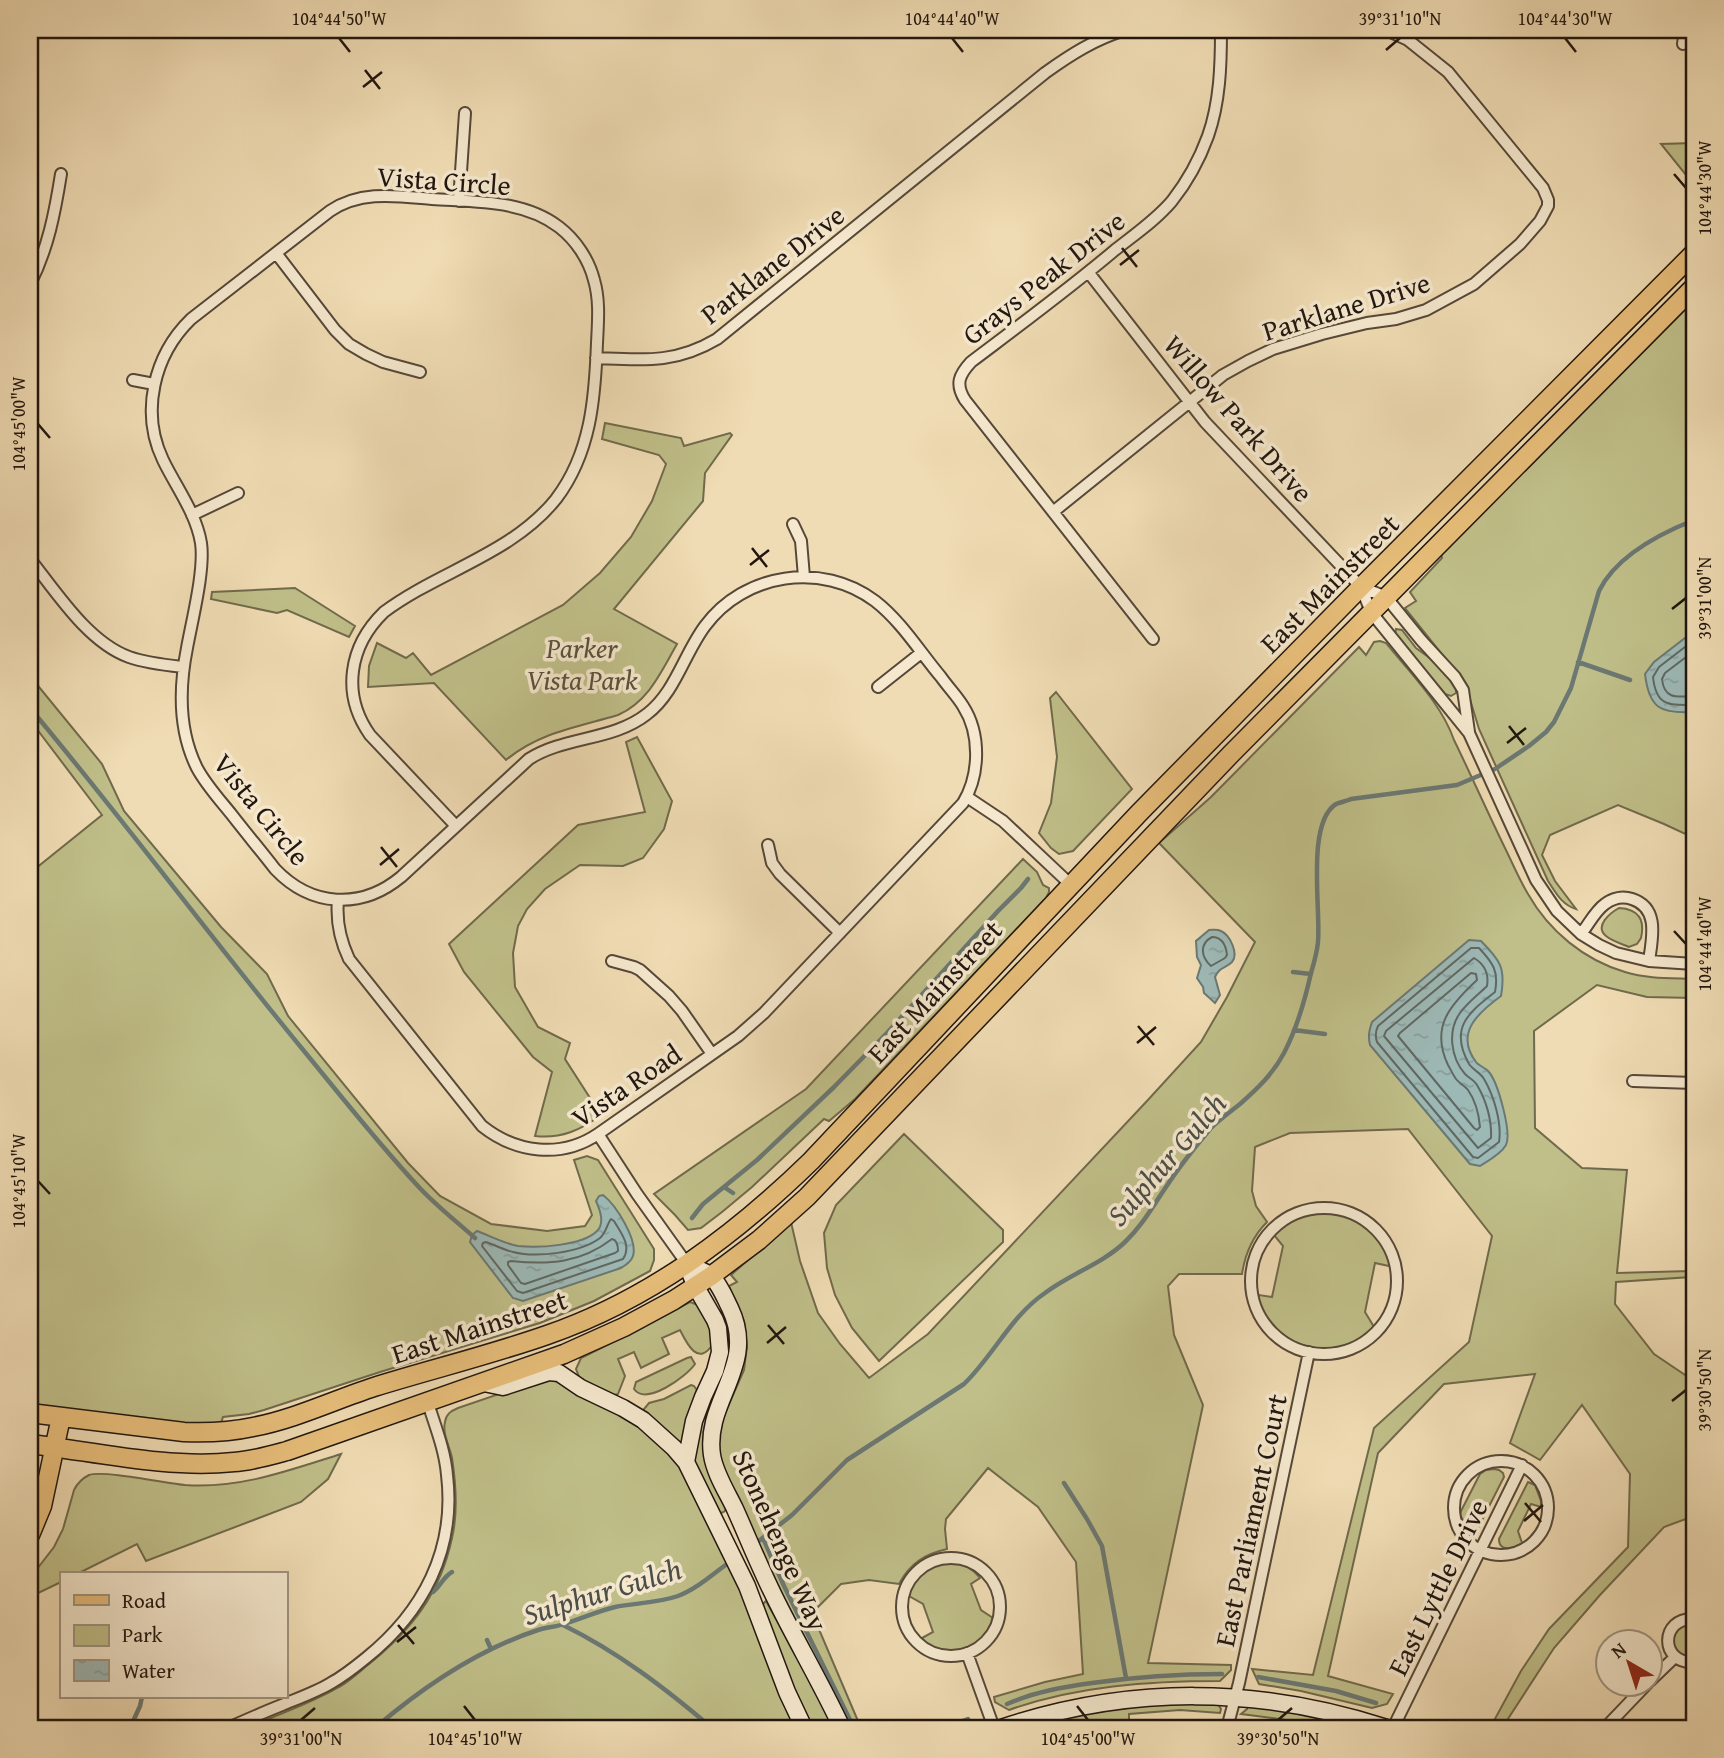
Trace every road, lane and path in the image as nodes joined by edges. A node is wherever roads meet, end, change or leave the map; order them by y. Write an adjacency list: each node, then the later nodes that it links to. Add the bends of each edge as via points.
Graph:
1 (1125, 30): 14 (street, Parklane Drive, via 1066,57 717,339 668,358)
2 (1220, 30): 11 (street, Grays Peak Drive, via 1215,112 1199,158 1171,201)
3 (1386, 30): 18 (street, Parklane Drive, via 1408,40 1448,72 1543,188 1547,212 1511,252 1456,295 1396,319 1273,349 1223,375)
4 (1686, 30): 5 (street)
5 (1683, 44)
6 (464, 113): 8 (street)
7 (61, 174): 12 (street, via 56,212)
8 (459, 201): 9 (street, Vista Circle, via 378,195 351,200); 14 (street, Vista Circle, via 525,209 571,238 596,286)
9 (276, 253): 15 (street, via 349,344 383,362); 17 (street, Vista Circle, via 184,326 165,354)
10 (1694, 253): 25 (main road, East Mainstreet)
11 (1088, 273): 18 (street, Willow Park Drive); 20 (street, Grays Peak Drive, via 971,362 959,383 965,400)
12 (30, 284)
13 (1694, 286): 26 (main road, East Mainstreet)
14 (596, 358): 34 (street, Vista Circle, via 587,436 556,499 516,536 384,612 372,625 354,662 354,703 361,721)
15 (420, 372)
16 (133, 380): 17 (street)
17 (154, 384): 21 (street, Vista Circle, via 155,439)
18 (1190, 402): 20 (street, Parklane Drive); 25 (street, Willow Park Drive)
19 (238, 493): 21 (street)
20 (1053, 512): 28 (street, Grays Peak Drive)
21 (192, 515): 30 (street, Vista Circle, via 201,560)
22 (793, 524): 24 (street, via 801,541)
23 (30, 559): 30 (street, via 98,639 131,658)
24 (804, 577): 29 (street, via 840,584 867,596 892,616); 34 (street, via 771,581 733,598 704,626 661,700 646,715 626,727 535,755)
25 (1361, 587): 26 (street, Willow Park Drive); 27 (street, Willow Park Drive); 36 (main road, East Mainstreet)
26 (1386, 597): 27 (main road, East Mainstreet); 32 (street, Willow Park Drive, via 1460,684)
27 (1371, 612): 32 (street, Willow Park Drive); 48 (main road, East Mainstreet, via 807,1197)
28 (1153, 639)
29 (921, 653): 31 (street); 33 (street, via 963,706 973,727 976,758)
30 (183, 667): 37 (street, Vista Circle, via 183,723 206,782 285,879 308,893)
31 (878, 687)
32 (1469, 733): 39 (street, Willow Park Drive, via 1541,888)
33 (967, 797): 36 (street, via 1003,821); 38 (street, Vista Road)
34 (456, 826): 37 (street, via 390,885 365,896)
35 (768, 845): 38 (street, via 780,874)
36 (1070, 884): 47 (main road, East Mainstreet, via 811,1161 759,1209)
37 (338, 900): 46 (street, Vista Road, via 338,928 349,959 482,1126 509,1143 540,1150 577,1145)
38 (840, 933): 43 (street, Vista Road, via 764,1013)
39 (1581, 934): 41 (street, Willow Park Drive, via 1616,953); 41 (street, via 1603,905 1617,898 1631,899 1644,906 1651,918)
40 (612, 961): 43 (street, via 640,970 669,996)
41 (1648, 961): 42 (street, Willow Park Drive)
42 (1694, 964)
43 (712, 1055): 46 (street, Vista Road)
44 (1633, 1082): 45 (street)
45 (1694, 1083)
46 (598, 1134): 47 (street, Stonehenge Way)
47 (687, 1264): 48 (street, Stonehenge Way); 49 (street, Stonehenge Way); 54 (main road, East Mainstreet, via 620,1303 549,1334 254,1427 184,1432)
48 (711, 1276): 49 (main road, East Mainstreet); 70 (street, Stonehenge Way, via 732,1311 739,1336 737,1360 716,1414 713,1458 764,1576)
49 (696, 1287): 51 (main road, East Mainstreet, via 601,1338); 57 (street, Stonehenge Way, via 715,1320 720,1352 694,1421)
50 (1309, 1353): 50 (street, via 1334,1353 1365,1341 1388,1317 1396,1293 1396,1268 1388,1244 1372,1225 1342,1209 1315,1208 1290,1216 1269,1233 1253,1265 1251,1291 1265,1324 1284,1343); 66 (street, East Parliament Court)
51 (484, 1383): 52 (main road, East Mainstreet); 57 (street, via 503,1387 559,1373 643,1420)
52 (428, 1403): 56 (main road, East Mainstreet, via 287,1451 236,1462 151,1461); 68 (street, via 442,1445 449,1495 444,1542 421,1599 386,1640 339,1678)
53 (30, 1413): 54 (main road, East Mainstreet)
54 (61, 1417): 56 (main road)
55 (30, 1444): 56 (main road, East Mainstreet)
56 (55, 1447): 59 (main road, via 43,1506)
57 (686, 1462): 69 (street, Stonehenge Way, via 747,1586)
58 (1522, 1465): 60 (street, East Lyttle Drive); 60 (street, via 1503,1461 1483,1464 1467,1475 1457,1492 1454,1511 1459,1530); 60 (street, via 1537,1477 1547,1495 1546,1524 1535,1541 1518,1552 1499,1555)
59 (30, 1535)
60 (1480, 1550): 75 (street, East Lyttle Drive)
61 (1694, 1619): 63 (street, via 1682,1620 1670,1631 1669,1647)
62 (967, 1653): 62 (street, via 994,1632 1001,1608 998,1591 984,1570 969,1561 935,1561 920,1569 905,1590 905,1623 926,1649 950,1656); 71 (street)
63 (1675, 1657): 64 (street); 65 (street)
64 (1694, 1662)
65 (1664, 1668)
66 (1235, 1697): 72 (street, via 1168,1696 1102,1703); 73 (street, East Parliament Court); 74 (street, via 1305,1706)
67 (1634, 1698): 76 (street)
68 (228, 1728)
69 (804, 1728)
70 (842, 1728)
71 (994, 1728)
72 (1002, 1728)
73 (1227, 1728)
74 (1387, 1728)
75 (1393, 1728)
76 (1605, 1728)

